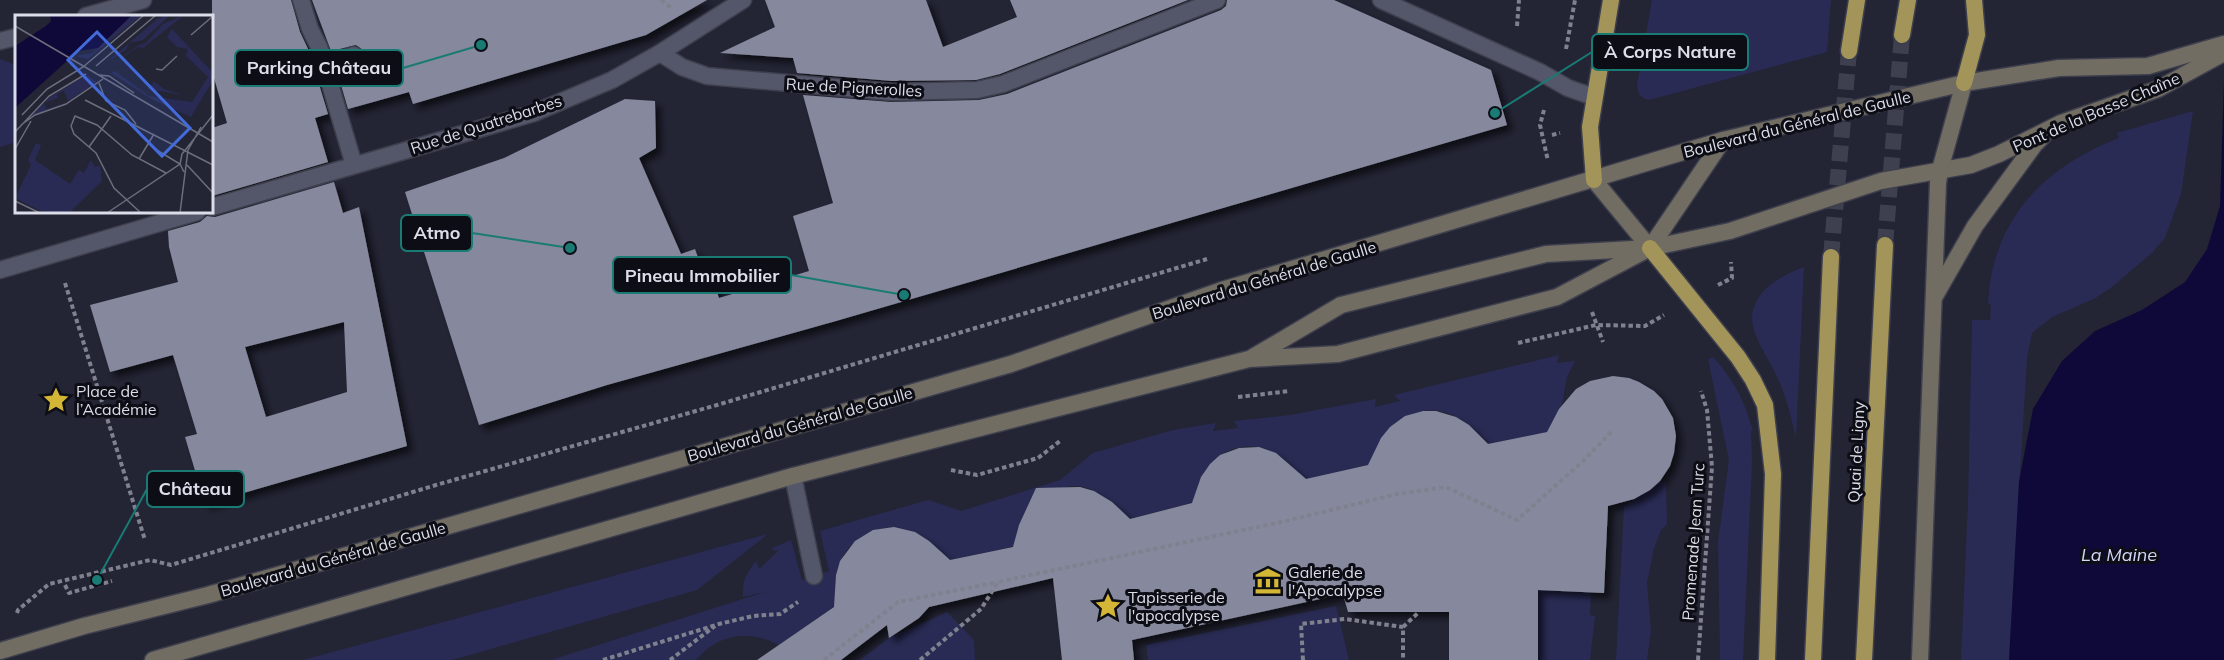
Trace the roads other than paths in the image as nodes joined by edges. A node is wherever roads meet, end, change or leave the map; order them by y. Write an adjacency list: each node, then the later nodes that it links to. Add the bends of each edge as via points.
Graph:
1 (143, 0): 10 (street)
2 (300, 0): 19 (street)
3 (743, 0): 16 (street, Rue de Quatrebarbes)
4 (1217, 0): 16 (street, Rue de Pignerolles, via 1003,84 976,90 892,92 707,76)
5 (1381, 0): 22 (street)
6 (1611, 0): 22 (highway)
7 (1857, 0): 15 (highway)
8 (1908, 0): 11 (highway)
9 (1974, 0): 21 (highway, via 1977,35)
10 (90, 10)
11 (1902, 35)
12 (15, 37): 13 (street)
13 (0, 41)
14 (2224, 44): 20 (main road, Pont de la Basse Chaîne, via 2148,66 2059,68)
15 (1849, 51)
16 (660, 53): 25 (street, Rue de Quatrebarbes, via 612,80 534,112)
17 (2224, 53): 23 (main road, Pont de la Basse Chaîne, via 2158,89)
18 (354, 55): 19 (street)
19 (325, 64): 25 (street)
20 (2002, 76): 21 (main road, Boulevard du Général de Gaulle)
21 (1964, 83): 24 (main road, Boulevard du Général de Gaulle); 26 (main road)
22 (1594, 97): 27 (highway, via 1590,127)
23 (2050, 129): 26 (main road, Pont de la Basse Chaîne, via 1971,165); 34 (main road, via 2034,144 1975,226)
24 (1723, 140): 27 (main road, Boulevard du Général de Gaulle); 31 (main road)
25 (354, 165): 28 (street, Rue de Quatrebarbes)
26 (1940, 170): 31 (main road, via 1881,181 1730,231); 34 (main road)
27 (1594, 180): 31 (main road); 38 (main road, Boulevard du Général de Gaulle, via 1222,290 1011,364)
28 (213, 207)
29 (194, 213): 33 (street)
30 (1885, 245): 42 (highway, Quai de Ligny)
31 (1650, 248): 35 (main road, via 1543,301 1338,354); 35 (main road, via 1546,254 1341,305); 40 (highway, via 1738,357 1765,405 1773,474)
32 (1831, 257): 41 (highway, Quai de Ligny)
33 (0, 270)
34 (1935, 296): 43 (main road)
35 (1249, 359): 36 (main road)
36 (793, 476): 37 (street); 39 (main road)
37 (814, 576)
38 (5, 650)
39 (153, 660)
40 (1767, 660)
41 (1813, 660)
42 (1864, 660)
43 (1920, 660)

